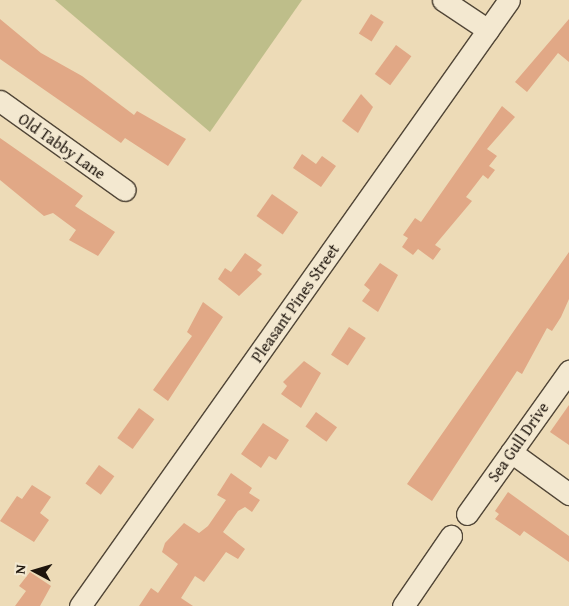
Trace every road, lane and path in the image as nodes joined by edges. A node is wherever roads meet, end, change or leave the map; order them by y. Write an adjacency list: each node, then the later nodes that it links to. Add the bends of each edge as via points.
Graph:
1 (443, 0): 3 (street)
2 (509, 0): 3 (street, Pleasant Pines Street)
3 (488, 30): 12 (street, Pleasant Pines Street)
4 (1, 103): 5 (street, Old Tabby Lane)
5 (125, 190)
6 (569, 370): 7 (street, Sea Gull Drive)
7 (511, 452): 8 (street); 9 (street, Sea Gull Drive)
8 (569, 494)
9 (467, 514)
10 (451, 536): 11 (street)
11 (407, 604)
12 (80, 606)

